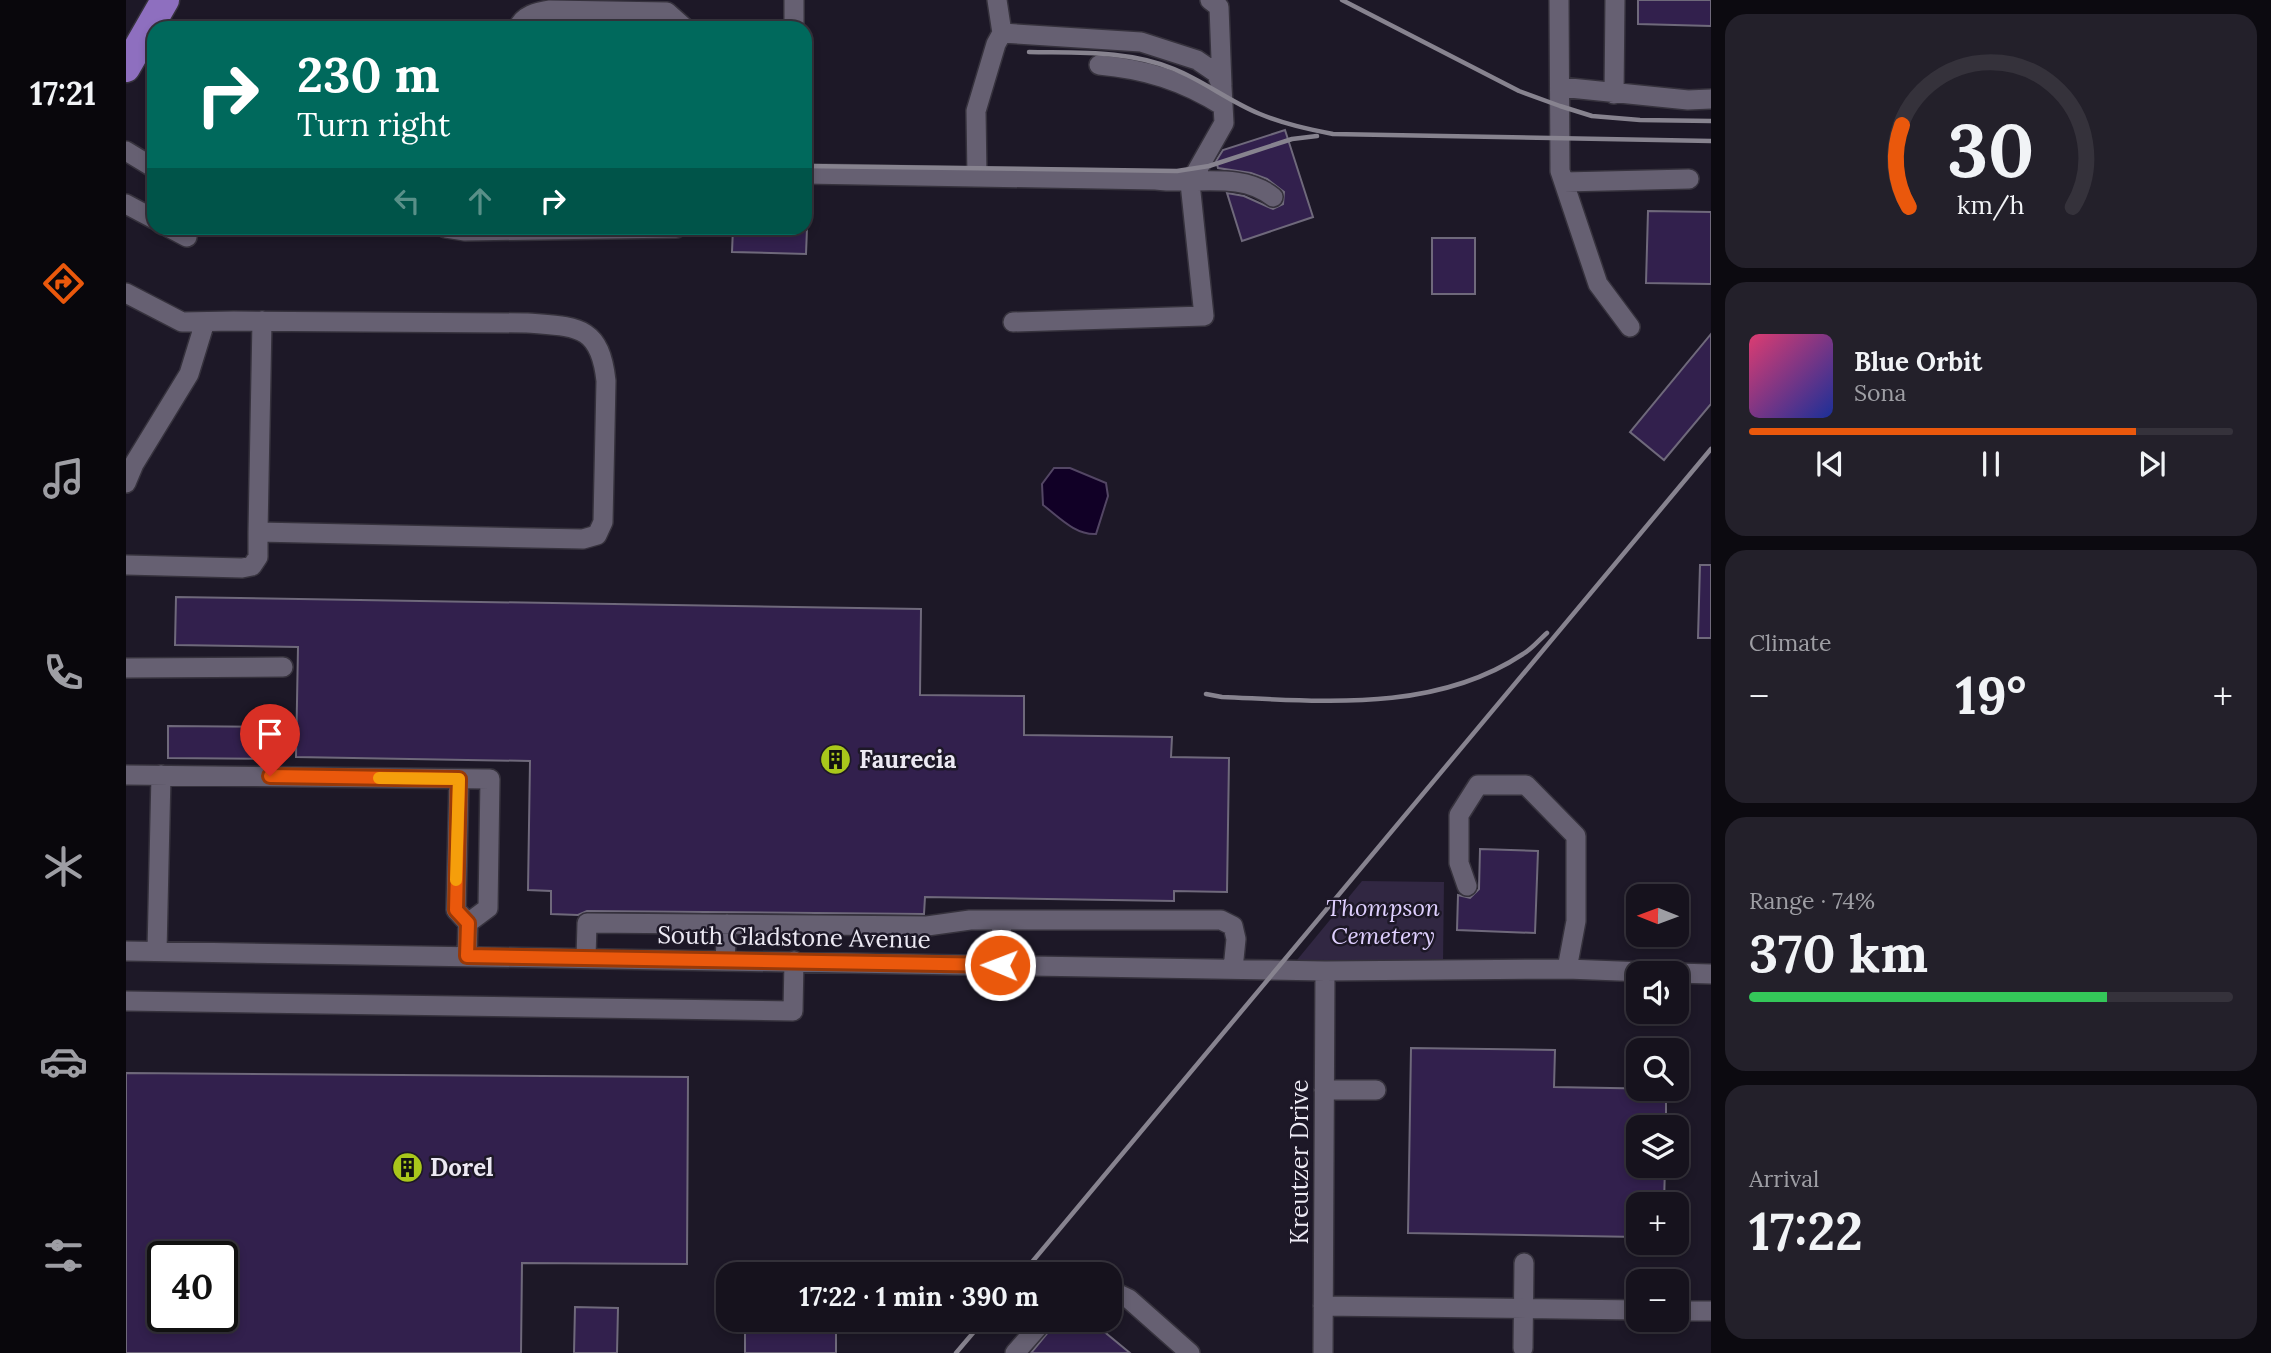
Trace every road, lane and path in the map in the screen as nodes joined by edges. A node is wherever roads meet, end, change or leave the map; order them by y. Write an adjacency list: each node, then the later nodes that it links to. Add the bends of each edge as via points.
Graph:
1 (165, 0): 7 (highway)
2 (997, 0): 12 (street)
3 (1210, 0): 17 (street, via 1219,7)
4 (1559, 0): 15 (street)
5 (1615, 0): 16 (street)
6 (797, 2): 10 (street)
7 (152, 21)
8 (522, 21): 9 (street, via 535,12 550,10 667,12)
9 (677, 21)
10 (795, 21)
11 (147, 30): 13 (highway)
12 (1002, 33): 17 (street, via 1141,42 1197,60 1216,73); 22 (street, via 976,111)
13 (128, 61)
14 (1099, 65): 17 (street, via 1161,75)
15 (1560, 87): 16 (street); 24 (street, via 1560,171)
16 (1614, 94): 18 (street)
17 (1223, 97): 25 (street, via 1224,123)
18 (1711, 99)
19 (126, 151): 20 (street)
20 (147, 164)
21 (812, 174): 22 (street)
22 (977, 177): 25 (street)
23 (1689, 179): 24 (street)
24 (1564, 182): 33 (street, via 1598,284)
25 (1190, 183): 26 (street, via 1242,182); 32 (street, via 1204,317)
26 (1273, 197)
27 (126, 204): 28 (street)
28 (147, 215)
29 (126, 293): 31 (street, via 182,323)
30 (262, 321): 31 (street); 35 (street); 35 (street, via 570,326 596,342 604,361 606,419 603,522 597,535 583,539)
31 (205, 322): 34 (street, via 189,374)
32 (1013, 322)
33 (1630, 327)
34 (126, 483)
35 (258, 532): 36 (street, via 258,557 252,566)
36 (126, 565)
37 (126, 667): 38 (street)
38 (283, 667)
39 (126, 775): 40 (street)
40 (161, 775): 41 (street); 47 (street)
41 (459, 779): 44 (street, via 456,910); 44 (street, via 490,779 488,908)
42 (1467, 886): 54 (street, via 1459,863 1460,815 1478,785 1526,785 1576,836 1576,921)
43 (1002, 920): 45 (street, via 970,919 927,926); 52 (street); 53 (street, via 1221,920 1233,926)
44 (468, 923): 48 (street)
45 (727, 924): 49 (street, via 587,923); 50 (street)
46 (126, 951): 47 (street, South Gladstone Avenue)
47 (156, 951): 48 (street, South Gladstone Avenue)
48 (467, 956): 49 (street, South Gladstone Avenue)
49 (586, 958): 50 (street, South Gladstone Avenue)
50 (725, 961): 51 (street, South Gladstone Avenue)
51 (794, 961): 52 (street, South Gladstone Avenue); 59 (street, via 793,1011)
52 (1000, 965): 53 (street, South Gladstone Avenue)
53 (1233, 969): 55 (street, South Gladstone Avenue)
54 (1567, 970): 55 (street, South Gladstone Avenue); 56 (street, South Gladstone Avenue)
55 (1325, 971): 60 (street, Kreutzer Drive)
56 (1626, 972)
57 (1689, 973): 58 (street)
58 (1711, 974)
59 (126, 1001)
60 (1324, 1090): 61 (street); 64 (street, Kreutzer Drive)
61 (1376, 1090)
62 (1524, 1263): 65 (street)
63 (1122, 1296): 72 (street)
64 (1323, 1306): 65 (street); 73 (street, Kreutzer Drive)
65 (1524, 1309): 66 (street); 70 (street)
66 (1626, 1310)
67 (1689, 1311): 68 (street)
68 (1711, 1311)
69 (1033, 1332): 71 (street)
70 (1523, 1348)
71 (1015, 1353)
72 (1190, 1353)
73 (1323, 1353)

